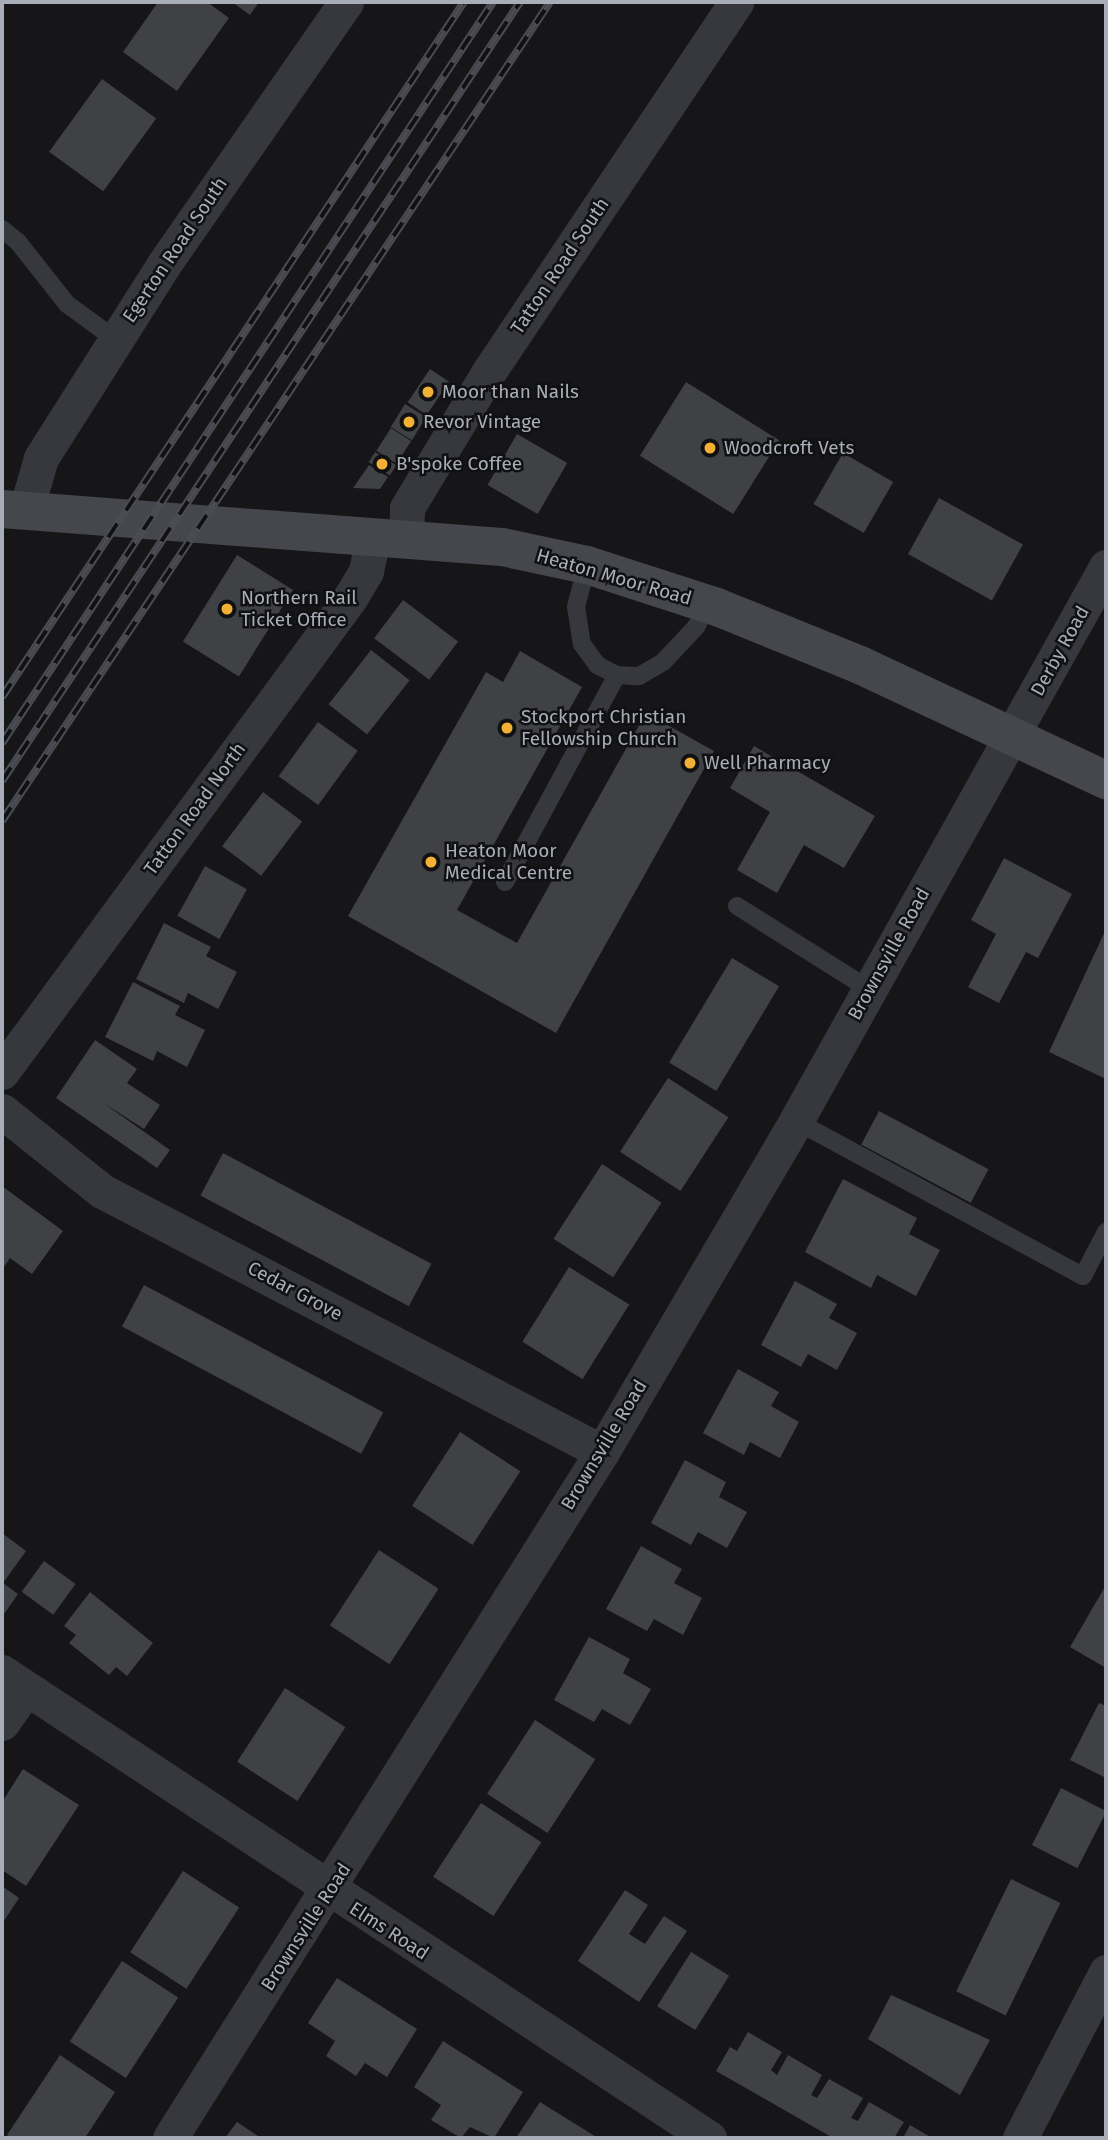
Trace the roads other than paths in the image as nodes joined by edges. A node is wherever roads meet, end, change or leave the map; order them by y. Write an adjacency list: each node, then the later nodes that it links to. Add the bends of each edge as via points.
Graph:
1 (346, 2): 4 (street, Egerton Road South)
2 (736, 2): 6 (street, Tatton Road South, via 488,373)
3 (2, 229): 4 (lane, via 18,242 67,304)
4 (116, 340): 5 (street, Egerton Road South, via 41,458)
5 (14, 510): 6 (main road, Heaton Moor Road)
6 (389, 539): 7 (main road, Heaton Moor Road, via 502,547); 16 (street, Tatton Road North)
7 (587, 565): 9 (main road, Heaton Moor Road); 10 (lane, via 576,607 582,645 597,665)
8 (1106, 567): 11 (street, Derby Road)
9 (708, 604): 10 (lane, via 696,627 663,663 639,676); 11 (main road, Heaton Moor Road, via 860,665)
10 (618, 675): 13 (lane)
11 (1013, 736): 12 (main road, Heaton Moor Road); 15 (street, Brownsville Road)
12 (1106, 780)
13 (505, 882)
14 (737, 906): 15 (lane)
15 (869, 989): 18 (street, Brownsville Road)
16 (2, 1072)
17 (2, 1111): 20 (street, Cedar Grove, via 102,1191)
18 (796, 1121): 19 (lane, via 1083,1276); 20 (street, Brownsville Road)
19 (1106, 1232)
20 (601, 1452): 23 (street, Brownsville Road)
21 (14, 1680): 22 (street); 23 (street, Elms Road)
22 (2, 1723)
23 (329, 1892): 25 (street, Brownsville Road); 26 (street, Elms Road)
24 (1106, 1972): 27 (street)
25 (170, 2138)
26 (709, 2138)
27 (1020, 2138)

